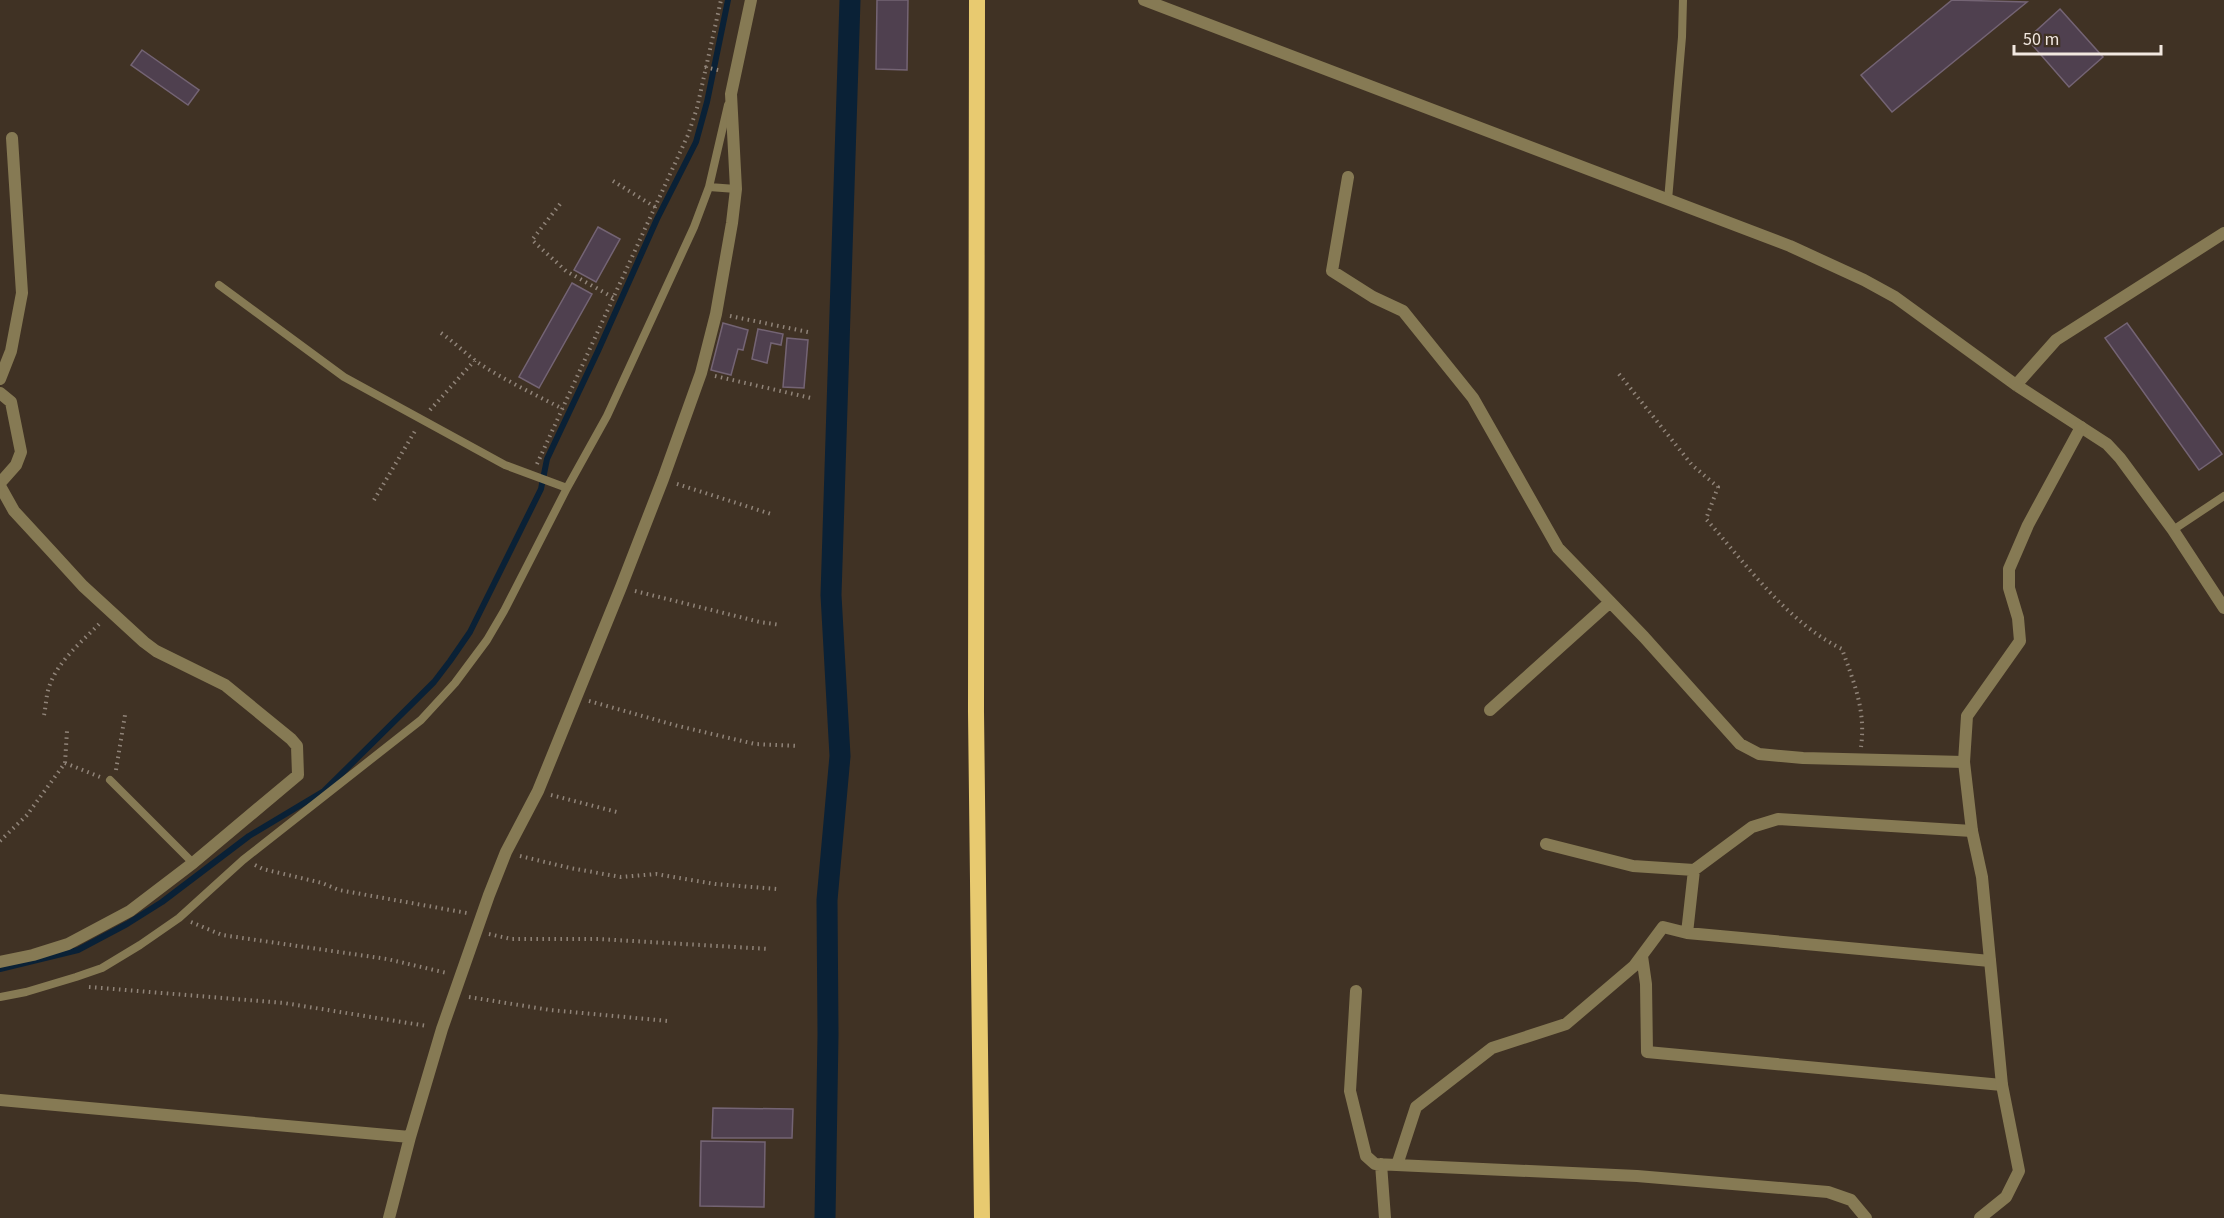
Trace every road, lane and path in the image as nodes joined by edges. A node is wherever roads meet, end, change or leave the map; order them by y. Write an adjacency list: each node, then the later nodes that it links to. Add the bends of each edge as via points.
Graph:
1 (722, 0): 6 (path)
2 (749, 0): 8 (street)
3 (977, 0): 84 (highway, via 976,711)
4 (1143, 0): 14 (street)
5 (1683, 0): 14 (lane)
6 (705, 67): 7 (path); 16 (path, via 688,135)
7 (723, 71)
8 (731, 94): 12 (lane); 13 (street)
9 (12, 138): 25 (street, via 22,293)
10 (1348, 177): 39 (street, via 1332,271 1402,311 1473,398 1558,548)
11 (613, 181): 16 (path)
12 (709, 187): 13 (lane); 34 (lane, via 607,416)
13 (736, 189): 20 (street)
14 (1668, 200): 26 (street, via 1790,246 1864,280 1895,297)
15 (560, 204): 19 (path, via 532,240 566,271)
16 (655, 207): 19 (path)
17 (2224, 232): 26 (street, via 2056,340)
18 (219, 285): 31 (lane, via 330,368)
19 (614, 298): 29 (path)
20 (716, 314): 21 (path); 23 (street)
21 (808, 332)
22 (441, 333): 29 (path, via 494,372)
23 (701, 373): 28 (path); 32 (street)
24 (1619, 374): 49 (path, via 1692,465 1718,487 1706,519 1793,616 1842,649 1862,707)
25 (0, 379)
26 (2016, 386): 30 (street)
27 (0, 393): 33 (street, via 11,402 21,452)
28 (811, 398)
29 (563, 410): 31 (path)
30 (2081, 427): 37 (street, via 2120,458); 50 (street, via 2009,569 2020,641 1967,716)
31 (531, 476): 34 (lane)
32 (663, 479): 36 (path); 38 (street)
33 (0, 484): 41 (street, via 22,520)
34 (567, 488): 59 (lane, via 487,640 440,700 386,749)
35 (2224, 496): 37 (lane)
36 (771, 514)
37 (2173, 530): 40 (street)
38 (621, 587): 42 (path); 43 (street)
39 (1609, 603): 44 (street); 49 (street, via 1740,744 1759,754)
40 (2224, 608)
41 (111, 612): 45 (path, via 63,661 48,689); 60 (street, via 156,651 225,686 297,746 298,775)
42 (781, 625)
43 (575, 697): 48 (path, via 755,744); 53 (street)
44 (1490, 710)
45 (44, 715)
46 (125, 715): 52 (path, via 116,771)
47 (67, 730): 51 (path)
48 (799, 746)
49 (1859, 759): 50 (street)
50 (1964, 762): 55 (street)
51 (65, 763): 52 (path); 56 (path, via 27,815)
52 (110, 780): 60 (lane)
53 (538, 791): 54 (path); 58 (street)
54 (617, 813)
55 (1972, 831): 61 (street, via 1778,819 1752,827); 70 (street, via 1982,877)
56 (0, 841)
57 (1546, 844): 61 (street, via 1633,866)
58 (506, 852): 62 (path, via 621,877 656,874); 63 (street)
59 (243, 860): 63 (path, via 339,890); 64 (lane)
60 (193, 863): 69 (street, via 129,911 92,932 50,950)
61 (1694, 870): 66 (street)
62 (777, 889)
63 (482, 916): 65 (street)
64 (179, 918): 71 (path, via 222,935 387,959); 75 (lane, via 102,968)
65 (476, 932): 67 (path, via 511,939 598,939); 71 (street)
66 (1687, 933): 68 (street, via 1663,927); 70 (street)
67 (769, 949)
68 (1642, 956): 78 (street, via 1647,1052); 82 (street, via 1566,1024 1492,1048 1416,1107)
69 (0, 962)
70 (1990, 962): 78 (street)
71 (461, 977): 74 (street)
72 (88, 987): 77 (path, via 284,1003)
73 (1356, 991): 81 (street, via 1350,1091 1366,1156 1375,1164)
74 (455, 995): 76 (path, via 550,1010); 77 (street)
75 (0, 997)
76 (668, 1021)
77 (442, 1029): 80 (street)
78 (2002, 1085): 87 (street, via 2019,1171 2006,1197)
79 (0, 1100): 80 (street)
80 (410, 1137): 83 (street)
81 (1382, 1164): 82 (street); 85 (street)
82 (1397, 1165): 86 (street, via 1637,1176 1828,1192 1851,1200)
83 (389, 1218)
84 (982, 1218)
85 (1385, 1218)
86 (1866, 1218)
87 (1980, 1218)

